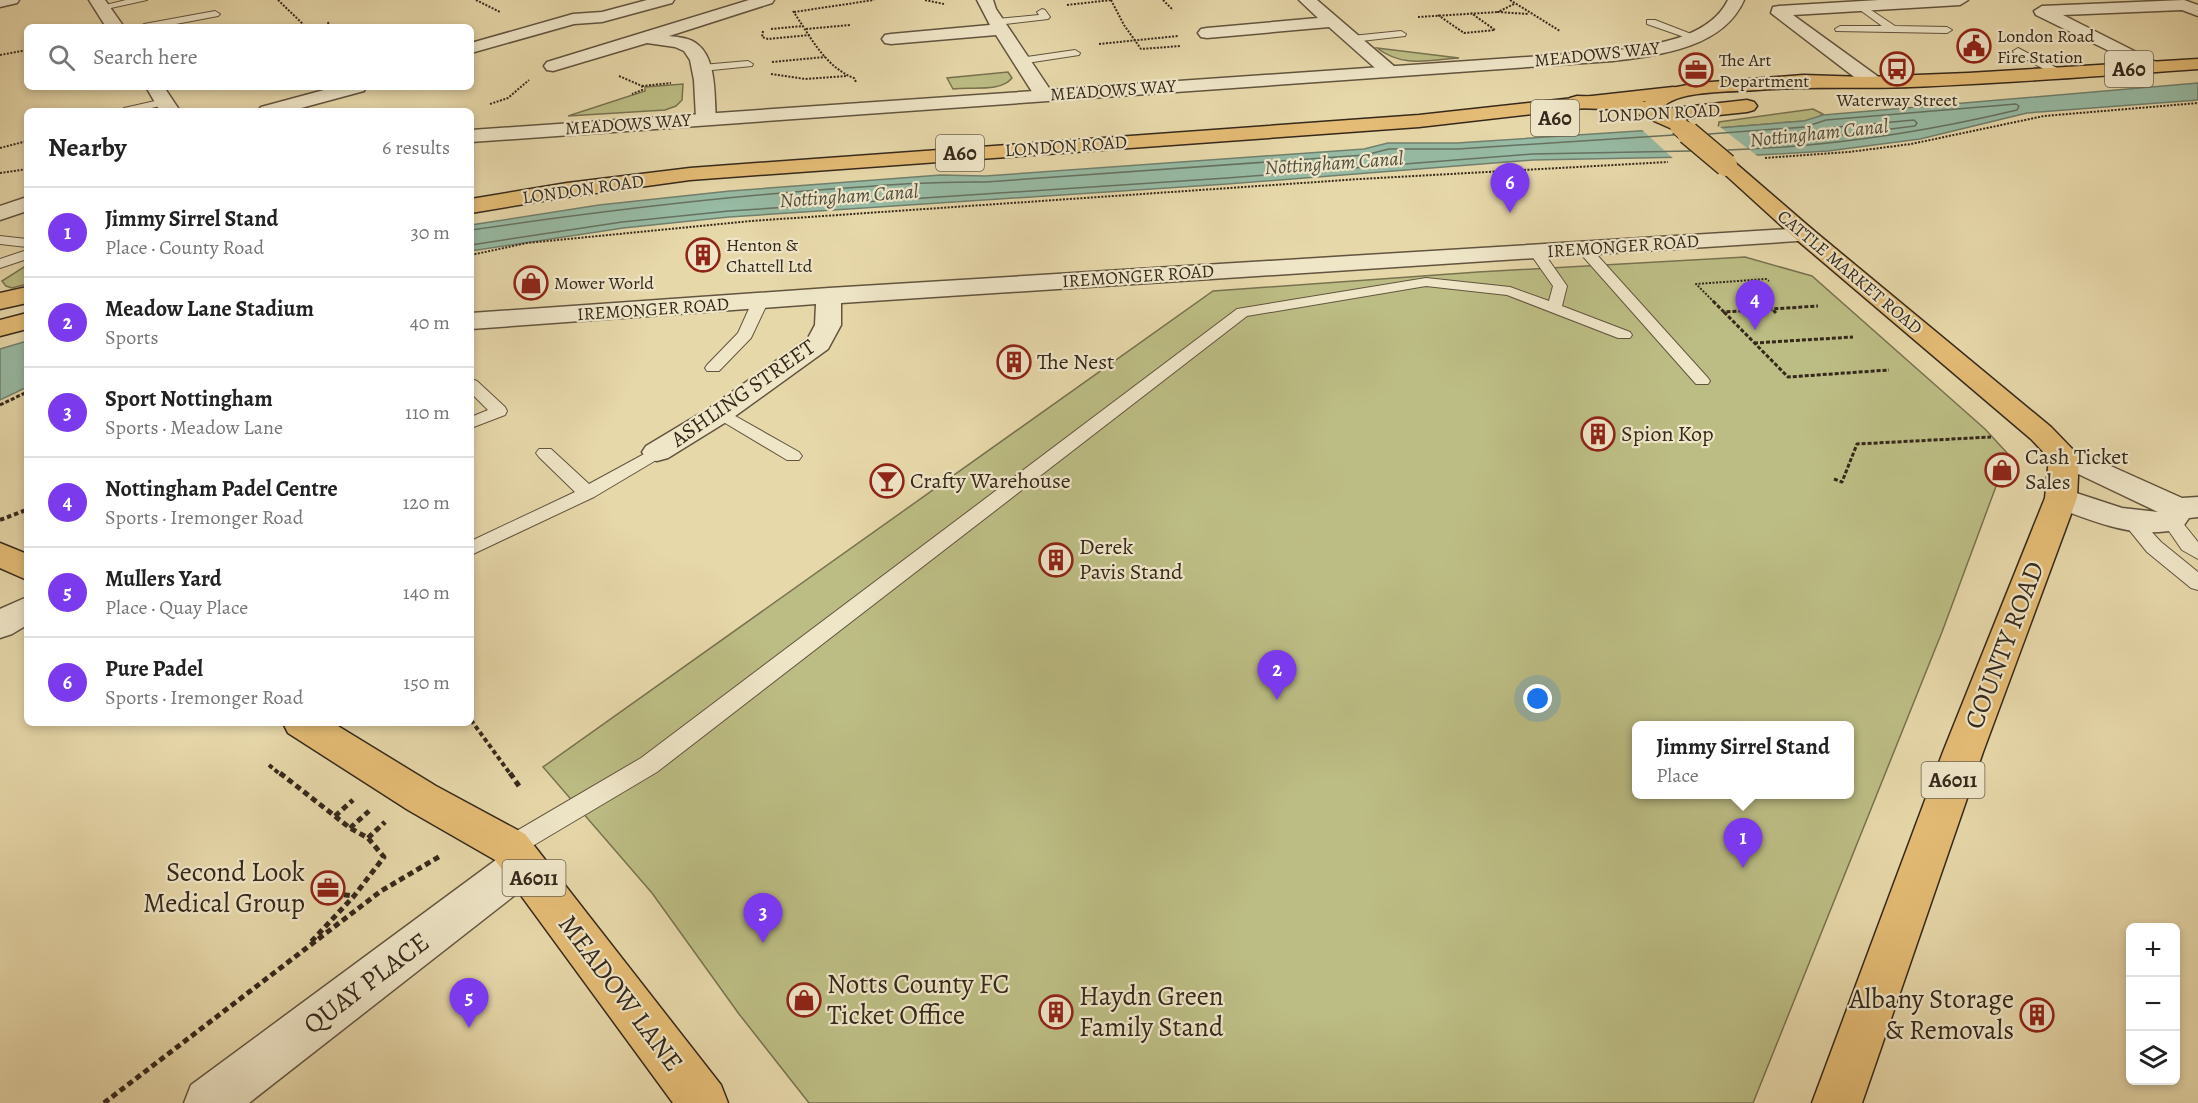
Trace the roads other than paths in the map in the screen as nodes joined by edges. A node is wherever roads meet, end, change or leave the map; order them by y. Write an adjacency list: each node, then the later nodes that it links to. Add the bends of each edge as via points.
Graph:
1 (11, 0): 9 (street)
2 (142, 0): 10 (lane)
3 (666, 0): 29 (street, via 602,17 573,19)
4 (766, 0): 26 (street)
5 (985, 0): 19 (street)
6 (1307, 0): 15 (street)
7 (1736, 0): 25 (street, MEADOWS WAY, via 1732,11 1720,22)
8 (1960, 0): 11 (street)
9 (0, 2)
10 (100, 4): 17 (street)
11 (1859, 5): 22 (lane); 40 (street, via 1779,12)
12 (2198, 11): 37 (street, via 2184,5 2037,8)
13 (1042, 12): 19 (lane, via 1046,17)
14 (215, 14): 18 (lane)
15 (1333, 22): 20 (street); 28 (street)
16 (1651, 22): 25 (lane)
17 (113, 24)
18 (160, 24)
19 (998, 25): 27 (street, via 923,41); 32 (street)
20 (1219, 29)
21 (1840, 29): 22 (lane)
22 (1893, 30): 23 (lane)
23 (1947, 30)
24 (1401, 34): 28 (lane)
25 (1694, 37): 38 (street, MEADOWS WAY, via 1669,47 1603,57)
26 (647, 38): 35 (street); 36 (street, via 689,46)
27 (891, 39)
28 (1352, 39): 38 (street)
29 (474, 47)
30 (2018, 51): 39 (lane)
31 (1075, 53): 32 (lane)
32 (1020, 61): 43 (street)
33 (748, 64): 36 (lane)
34 (2198, 64): 37 (main road, LONDON ROAD / A60)
35 (553, 66)
36 (702, 68): 48 (street)
37 (2152, 68): 39 (main road, LONDON ROAD / A60)
38 (1389, 71): 43 (street, MEADOWS WAY)
39 (2059, 73): 40 (main road, LONDON ROAD / A60)
40 (1870, 82): 42 (main road, LONDON ROAD / A60, via 1803,81); 50 (main road, LONDON ROAD / A60, via 1824,94 1692,113)
41 (346, 90): 47 (street)
42 (1673, 93): 45 (main road, LONDON ROAD / A60); 50 (main road, via 1655,101 1654,106)
43 (1043, 94): 48 (street, MEADOWS WAY)
44 (163, 100): 46 (lane)
45 (1577, 102): 49 (main road, LONDON ROAD / A60); 50 (main road, via 1632,104)
46 (136, 108)
47 (279, 108)
48 (706, 118): 51 (street, MEADOWS WAY)
49 (1448, 118): 50 (main road, LONDON ROAD / A60); 53 (main road, LONDON ROAD / A60, via 690,174)
50 (1670, 120): 55 (main road, CATTLE MARKET ROAD, bridge)
51 (474, 136)
52 (24, 205): 54 (street)
53 (474, 206)
54 (0, 213)
55 (1804, 235): 58 (street, IREMONGER ROAD); 79 (main road, CATTLE MARKET ROAD)
56 (0, 240): 57 (lane)
57 (24, 243)
58 (1584, 249): 59 (street, IREMONGER ROAD); 72 (lane)
59 (1536, 252): 63 (street, IREMONGER ROAD, via 1351,258); 66 (lane, via 1560,286)
60 (24, 255): 61 (lane)
61 (0, 264)
62 (24, 296): 64 (main road)
63 (829, 296): 65 (street, IREMONGER ROAD); 74 (street, ASHLING STREET, via 828,325 819,343)
64 (0, 301)
65 (760, 302): 67 (street, IREMONGER ROAD); 71 (lane, via 745,335)
66 (1554, 308): 70 (lane); 92 (lane, via 1510,291 1426,282 1242,312 649,765)
67 (474, 321)
68 (24, 322): 69 (main road)
69 (0, 328)
70 (1624, 335)
71 (713, 368)
72 (1702, 381)
73 (474, 387): 75 (lane, via 499,411)
74 (721, 413): 76 (street, ASHLING STREET); 78 (lane)
75 (474, 422)
76 (657, 452): 80 (lane)
77 (545, 453): 80 (lane)
78 (793, 456)
79 (2064, 456): 81 (main road, COUNTY ROAD / A6011); 82 (street)
80 (587, 494): 84 (lane)
81 (2061, 498): 83 (street); 95 (main road, COUNTY ROAD / A6011, via 1959,763)
82 (2182, 512): 83 (street, via 2153,525); 85 (lane, via 2189,545)
83 (2131, 521): 88 (lane, via 2154,547)
84 (474, 548)
85 (2198, 552)
86 (0, 554): 87 (main road)
87 (24, 567)
88 (2198, 583)
89 (24, 611): 90 (street)
90 (0, 625)
91 (307, 726): 92 (main road, MEADOW LANE / A6011)
92 (517, 856): 93 (street, QUAY PLACE); 94 (main road, MEADOW LANE / A6011)
93 (209, 1103)
94 (704, 1103)
95 (1838, 1103)

